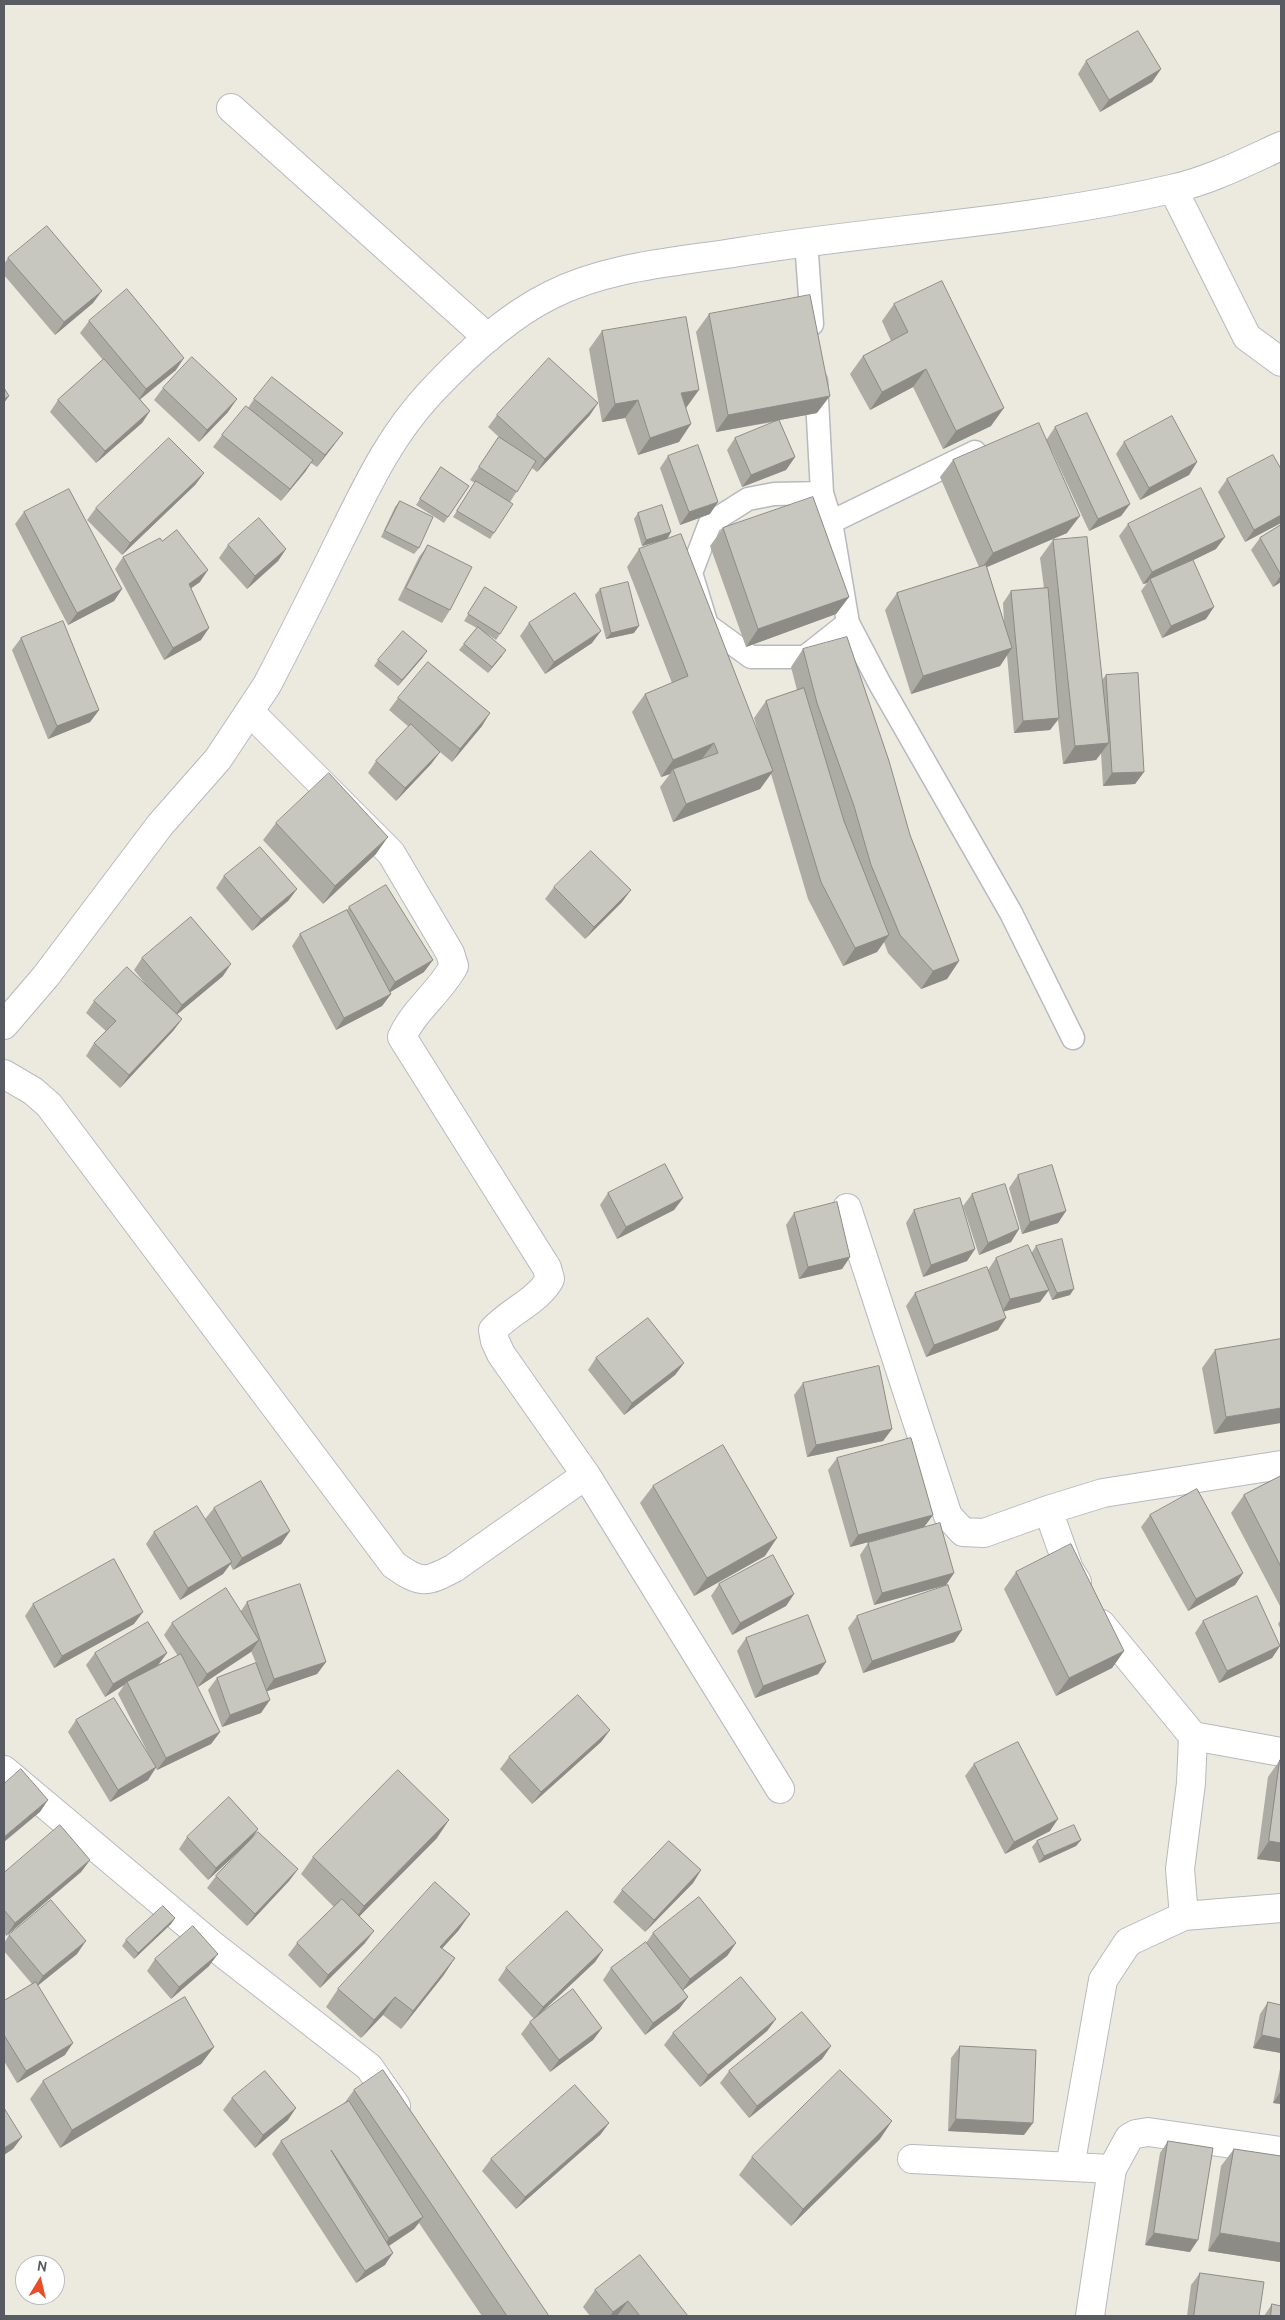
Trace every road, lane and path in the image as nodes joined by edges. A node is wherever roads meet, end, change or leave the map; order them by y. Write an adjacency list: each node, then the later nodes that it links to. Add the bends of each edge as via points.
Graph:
1 (231, 108): 5 (street)
2 (1281, 146): 3 (street)
3 (1174, 189): 4 (street, via 1050,212); 6 (street, via 1247,337)
4 (806, 241): 5 (street, via 615,273 581,282 523,311); 8 (lane)
5 (488, 338): 11 (street, via 430,393 383,453 267,685)
6 (1281, 362)
7 (994, 442): 9 (lane)
8 (822, 493): 9 (lane); 10 (lane, via 766,494 748,499 710,522 691,574 706,626 751,657 805,657)
9 (831, 522): 10 (lane)
10 (848, 623): 13 (lane, via 1011,913)
11 (250, 712): 12 (street, via 218,759 160,825 46,976); 17 (street, via 391,853 450,953 454,966 446,981 408,1023 402,1037 547,1268 550,1279 544,1290 502,1320 493,1330 495,1341)
12 (4, 1025)
13 (1073, 1038)
14 (4, 1074): 17 (street, via 34,1091 49,1106 394,1565 412,1578 433,1579 454,1568)
15 (847, 1208): 18 (street, via 948,1516 963,1532 984,1534)
16 (1281, 1466): 18 (street, via 1103,1493)
17 (586, 1475): 22 (street)
18 (1048, 1510): 19 (street, via 1069,1569 1099,1621)
19 (1193, 1736): 20 (street); 24 (street, via 1191,1783 1180,1869)
20 (1281, 1752)
21 (4, 1770): 25 (street, via 212,1944 369,2067)
22 (780, 1789)
23 (1281, 1908): 24 (street)
24 (1184, 1916): 28 (street, via 1128,1942 1102,1980)
25 (411, 2131)
26 (1281, 2152): 29 (street, via 1148,2132 1129,2138)
27 (912, 2160): 28 (street)
28 (1070, 2167): 29 (street)
29 (1112, 2169): 30 (street)
30 (1090, 2316)

